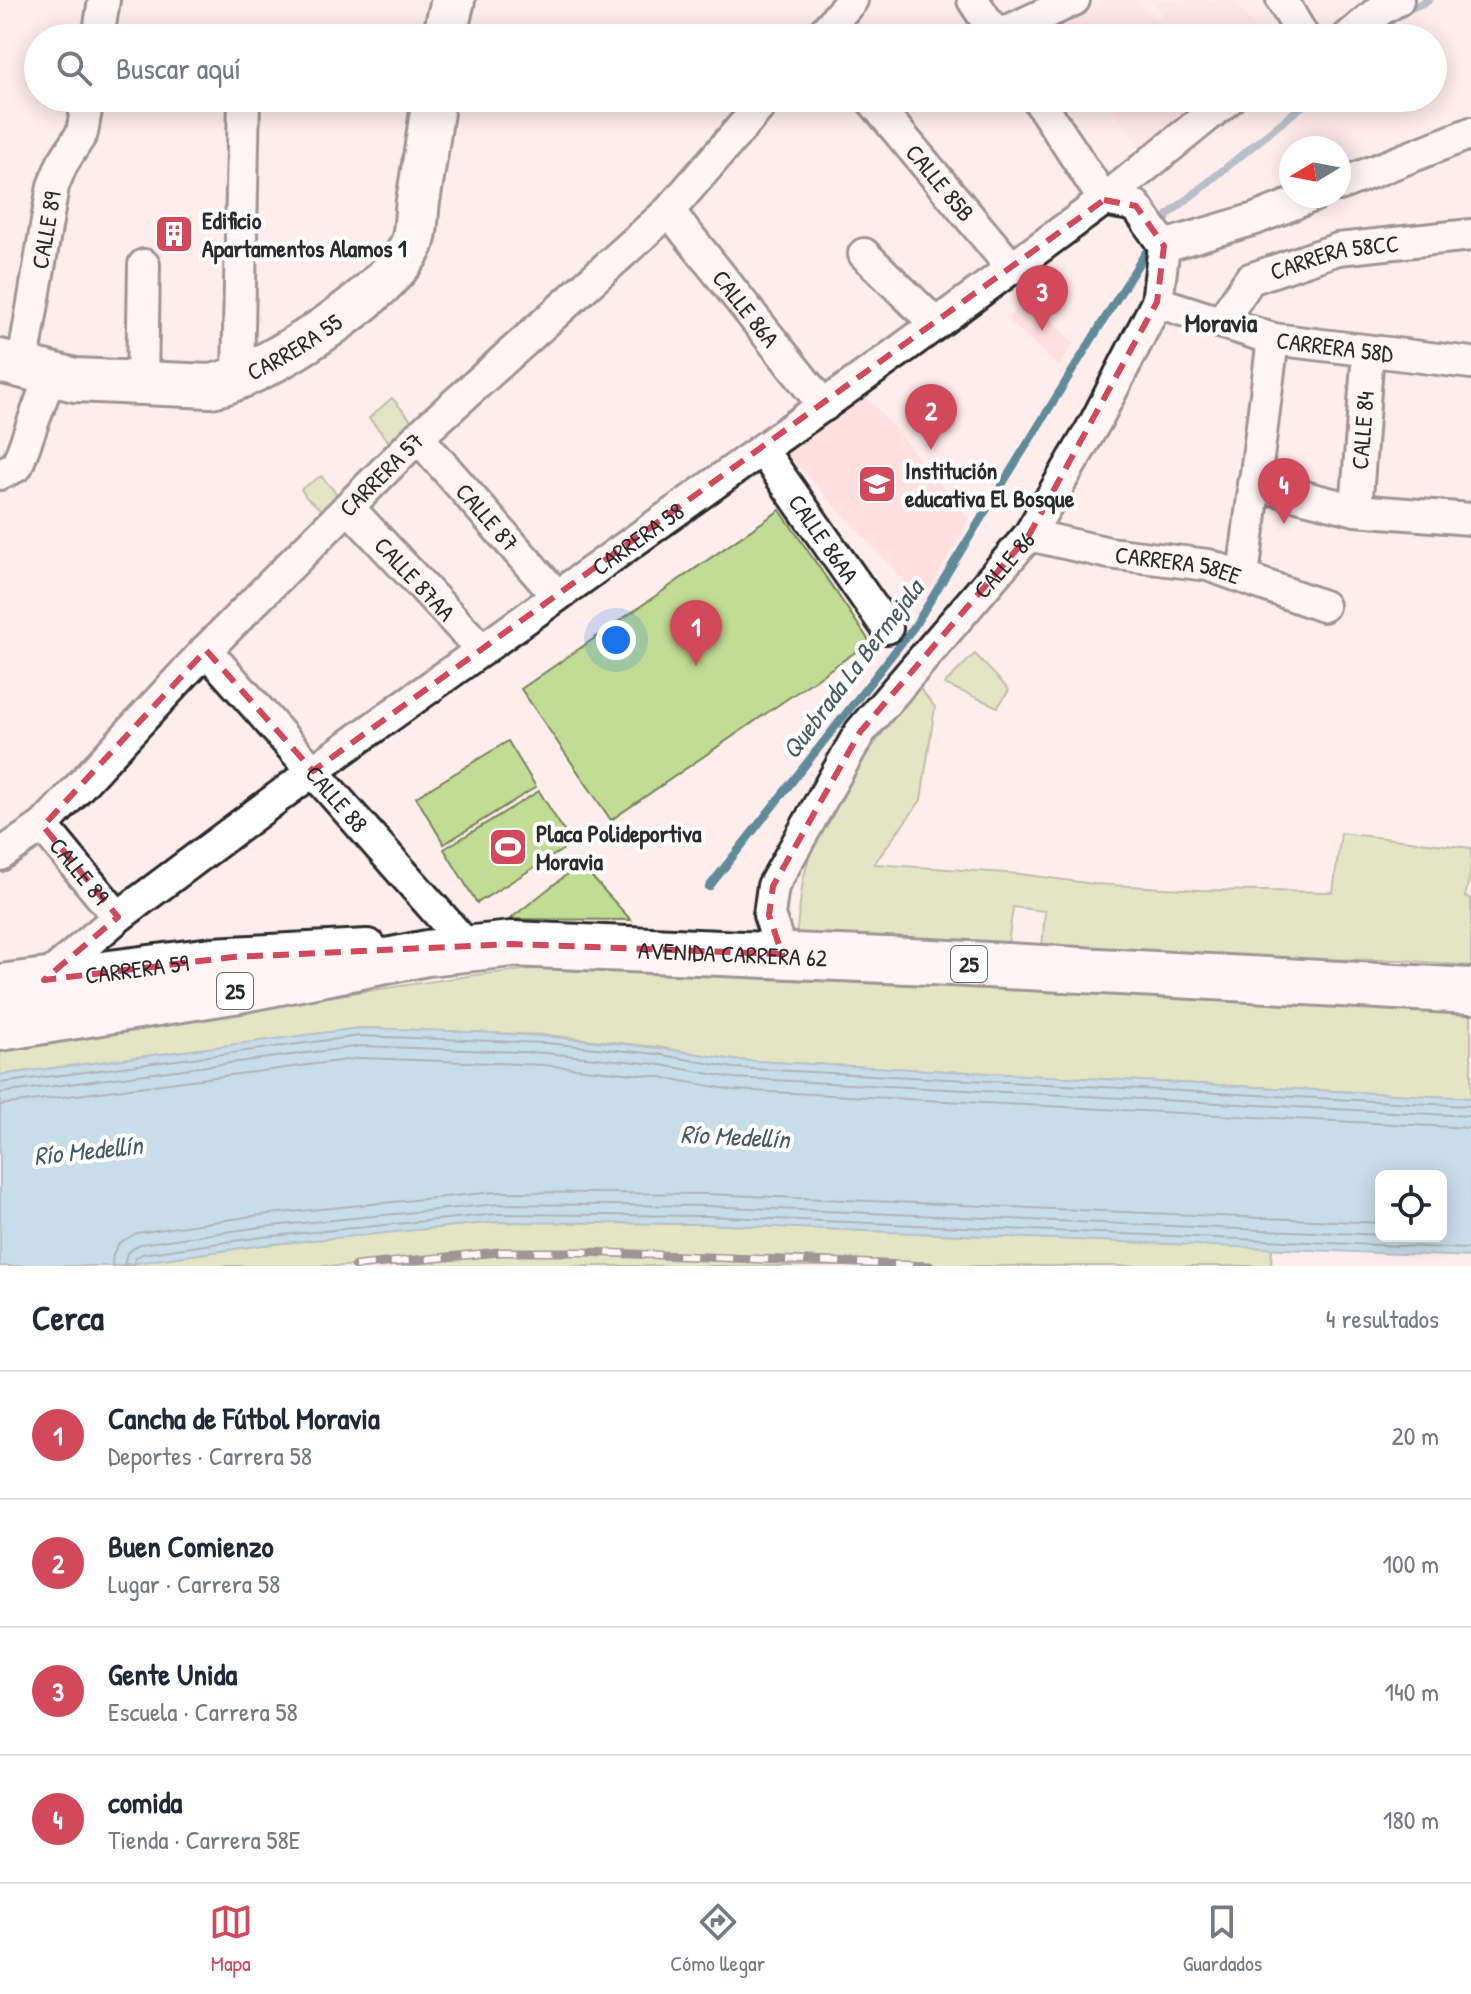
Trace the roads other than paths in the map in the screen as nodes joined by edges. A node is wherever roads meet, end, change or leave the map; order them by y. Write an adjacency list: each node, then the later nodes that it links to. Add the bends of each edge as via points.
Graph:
1 (104, 0): 8 (street)
2 (453, 0): 9 (main road)
3 (852, 0): 10 (street)
4 (973, 0): 11 (street)
5 (1074, 0): 12 (street)
6 (1282, 0): 13 (street)
7 (1398, 0): 14 (street)
8 (100, 24)
9 (447, 24)
10 (832, 24)
11 (989, 24)
12 (1024, 24)
13 (1296, 24)
14 (1364, 24)
15 (86, 112): 38 (street, CALLE 89, via 82,133 53,186)
16 (244, 112): 39 (street)
17 (432, 112): 39 (main road, CARRERA 55, via 412,244 394,270 355,307 309,339)
18 (755, 112): 26 (street, CARRERA 57)
19 (882, 112): 31 (street, CALLE 85B)
20 (1046, 112): 24 (street)
21 (1213, 112): 24 (street, CARRERA 58)
22 (1471, 133): 23 (street)
23 (1351, 180)
24 (1104, 200): 27 (street, via 1136,206); 31 (street, CARRERA 58)
25 (1283, 208): 27 (street, via 1255,219)
26 (669, 211): 41 (street, CALLE 86A); 42 (street, CARRERA 57)
27 (1155, 234): 32 (street, CALLE 86)
28 (1471, 235): 33 (street, CARRERA 58CC, via 1338,249 1250,279)
29 (864, 254): 34 (street)
30 (144, 265): 40 (street)
31 (1012, 268): 34 (street, CARRERA 58)
32 (1157, 302): 33 (street, CARRERA 58D); 49 (street, CALLE 86)
33 (1221, 322): 35 (street, CARRERA 58D)
34 (936, 324): 41 (street, CARRERA 58)
35 (1273, 339): 36 (street, CARRERA 58D); 45 (street)
36 (1368, 351): 37 (street, CARRERA 58D); 47 (street, CALLE 84)
37 (1471, 363)
38 (24, 368): 40 (main road, CARRERA 55, via 75,380); 44 (street, CALLE 89, via 17,466)
39 (238, 376): 40 (main road, CARRERA 55, via 210,386)
40 (142, 383)
41 (824, 406): 43 (street, CARRERA 58)
42 (418, 437): 46 (street, CARRERA 57); 51 (street, CALLE 87)
43 (762, 450): 51 (street, CARRERA 58); 53 (street, CALLE 86AA)
44 (0, 474)
45 (1253, 484): 47 (street); 50 (street)
46 (348, 507): 54 (street, CARRERA 57); 55 (street, CALLE 87AA)
47 (1356, 510): 48 (street)
48 (1471, 519)
49 (1029, 535): 50 (street, CARRERA 58EE, via 1109,553 1208,565); 61 (street, CALLE 86, via 860,732 773,886 769,915)
50 (1243, 576): 52 (street, CARRERA 58EE)
51 (557, 596): 55 (street, CARRERA 58)
52 (1323, 606)
53 (887, 628)
54 (206, 650): 56 (street, CALLE 88); 57 (street, CARRERA 57)
55 (482, 650): 56 (street, CARRERA 58)
56 (313, 771): 59 (street, CARRERA 58); 60 (street, CALLE 88)
57 (43, 826): 58 (street, CARRERA 57); 59 (street, CALLE 89)
58 (0, 855)
59 (118, 917): 62 (street, CARRERA 58)
60 (468, 947): 61 (highway, AVENIDA CARRERA 62 / 25, via 542,944); 62 (main road, CARRERA 59, via 212,959); 65 (highway, AVENIDA CARRERA 62 / 25, via 203,997)
61 (782, 954): 64 (highway, AVENIDA CARRERA 62 / 25)
62 (44, 980): 63 (main road, CARRERA 59)
63 (0, 986)
64 (1471, 991)
65 (0, 1028)

